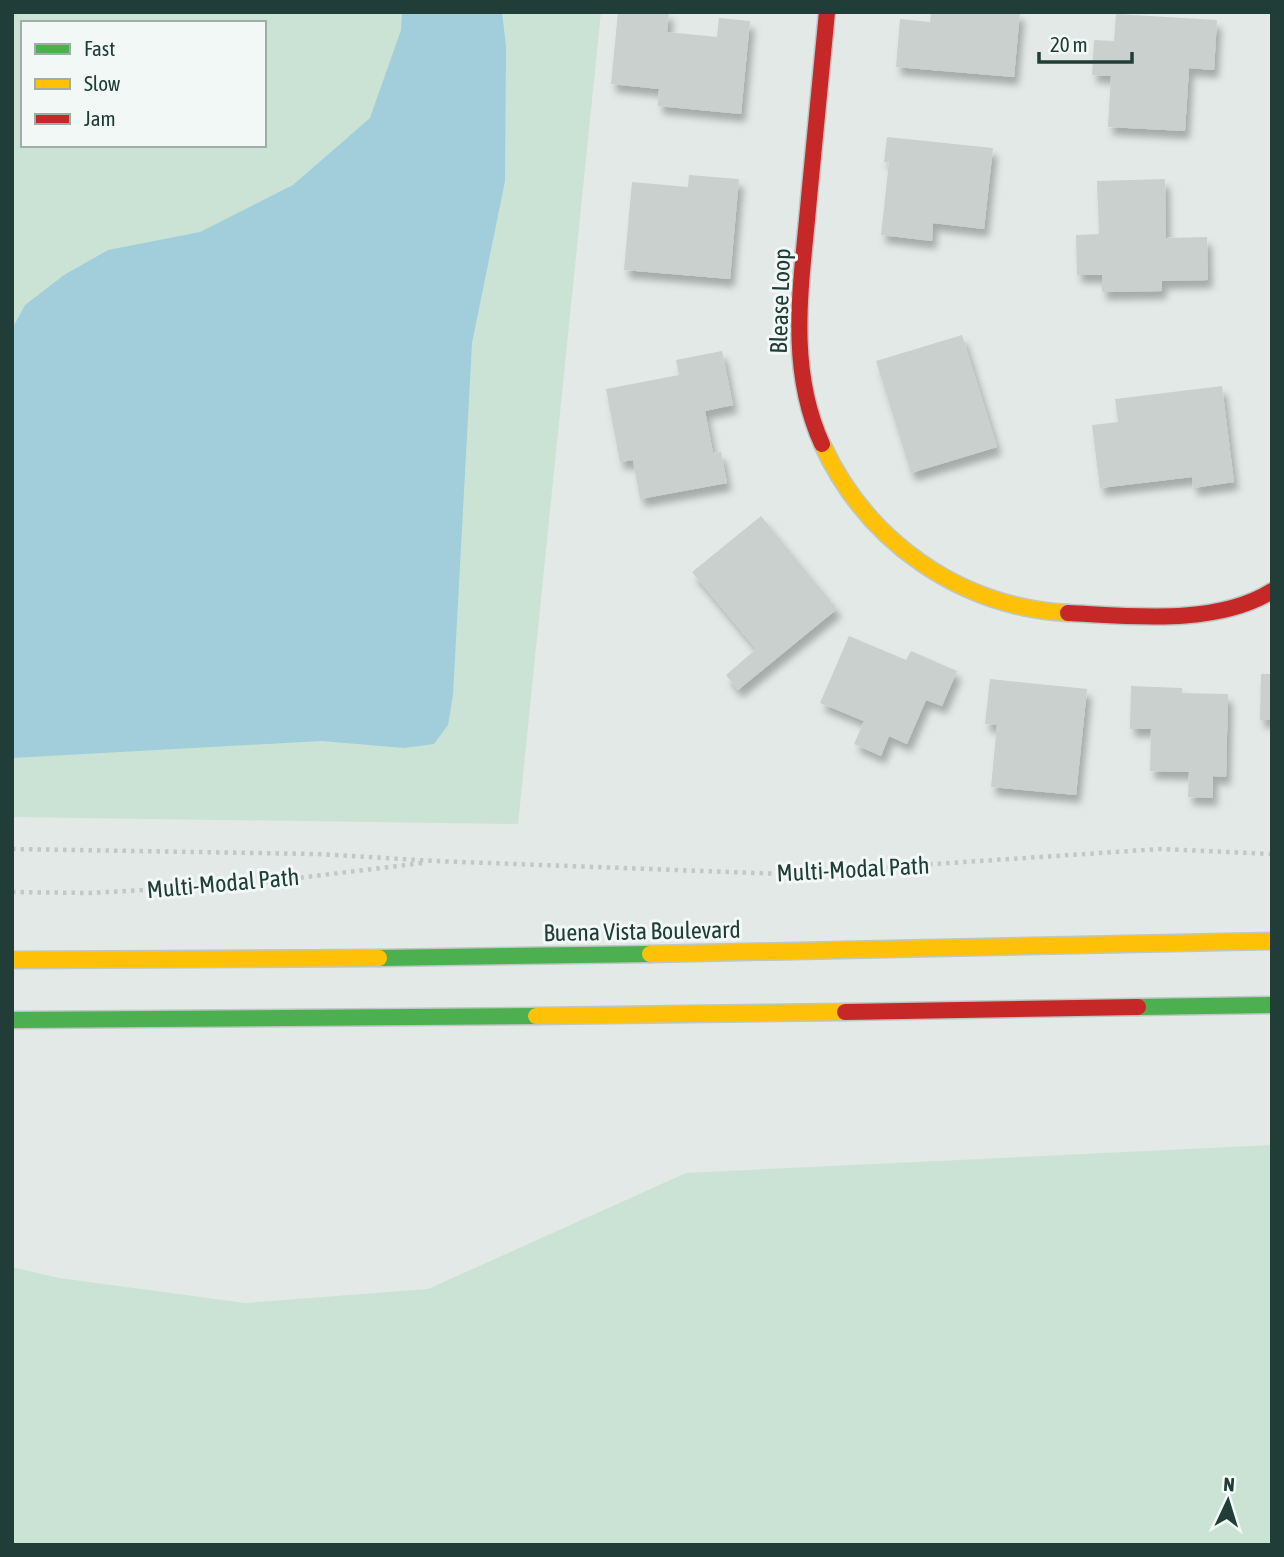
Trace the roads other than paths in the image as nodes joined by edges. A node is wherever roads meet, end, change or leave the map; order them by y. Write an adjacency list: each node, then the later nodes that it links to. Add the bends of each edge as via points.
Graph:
1 (827, 12): 2 (main road, Blease Loop, via 798,353 814,426 831,464 854,497 883,533 916,560 997,602 1047,611 1184,614 1237,609)
2 (1272, 591)
3 (1272, 941): 4 (main road, Buena Vista Boulevard, via 475,958)
4 (12, 960)
5 (1272, 1005): 6 (main road)
6 (12, 1020)

